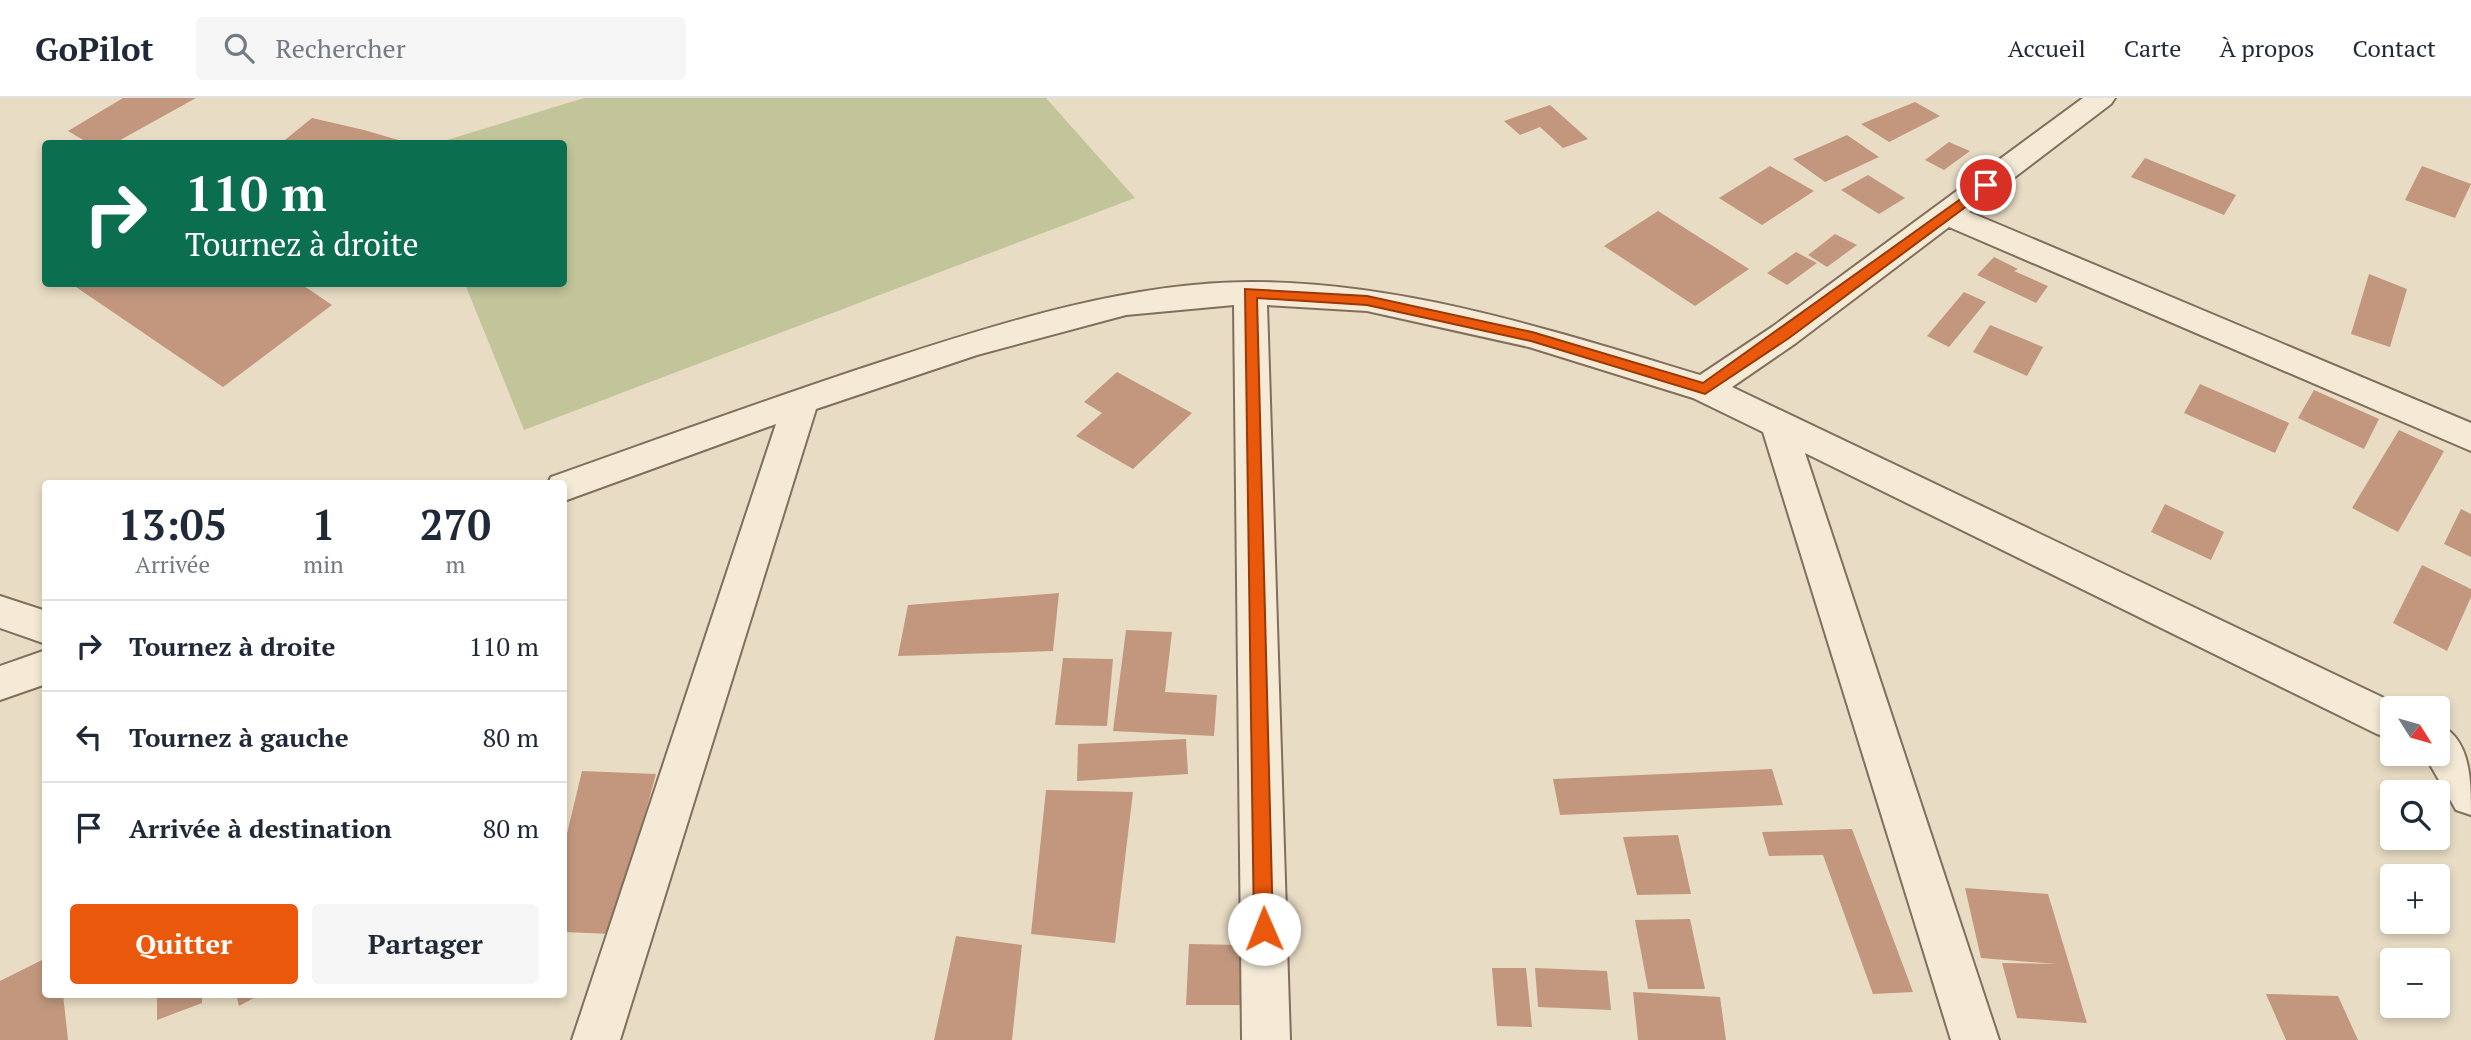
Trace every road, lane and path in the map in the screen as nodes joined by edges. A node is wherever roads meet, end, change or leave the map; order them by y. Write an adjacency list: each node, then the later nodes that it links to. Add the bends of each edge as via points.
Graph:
1 (2060, 98): 2 (street)
2 (2093, 105): 3 (street)
3 (1947, 214): 5 (street); 8 (street)
4 (1250, 293): 5 (street, via 1367,300 1532,336); 6 (street, via 1126,304 969,345); 18 (street)
5 (1705, 389): 7 (street)
6 (801, 401): 9 (street); 17 (street)
7 (1778, 425): 14 (street); 19 (street)
8 (2471, 438)
9 (567, 486)
10 (0, 612): 11 (street)
11 (42, 627)
12 (42, 668): 13 (street)
13 (0, 683)
14 (2380, 715)
15 (2450, 749): 16 (street)
16 (2471, 796)
17 (589, 1036)
18 (1266, 1040)
19 (1975, 1040)

